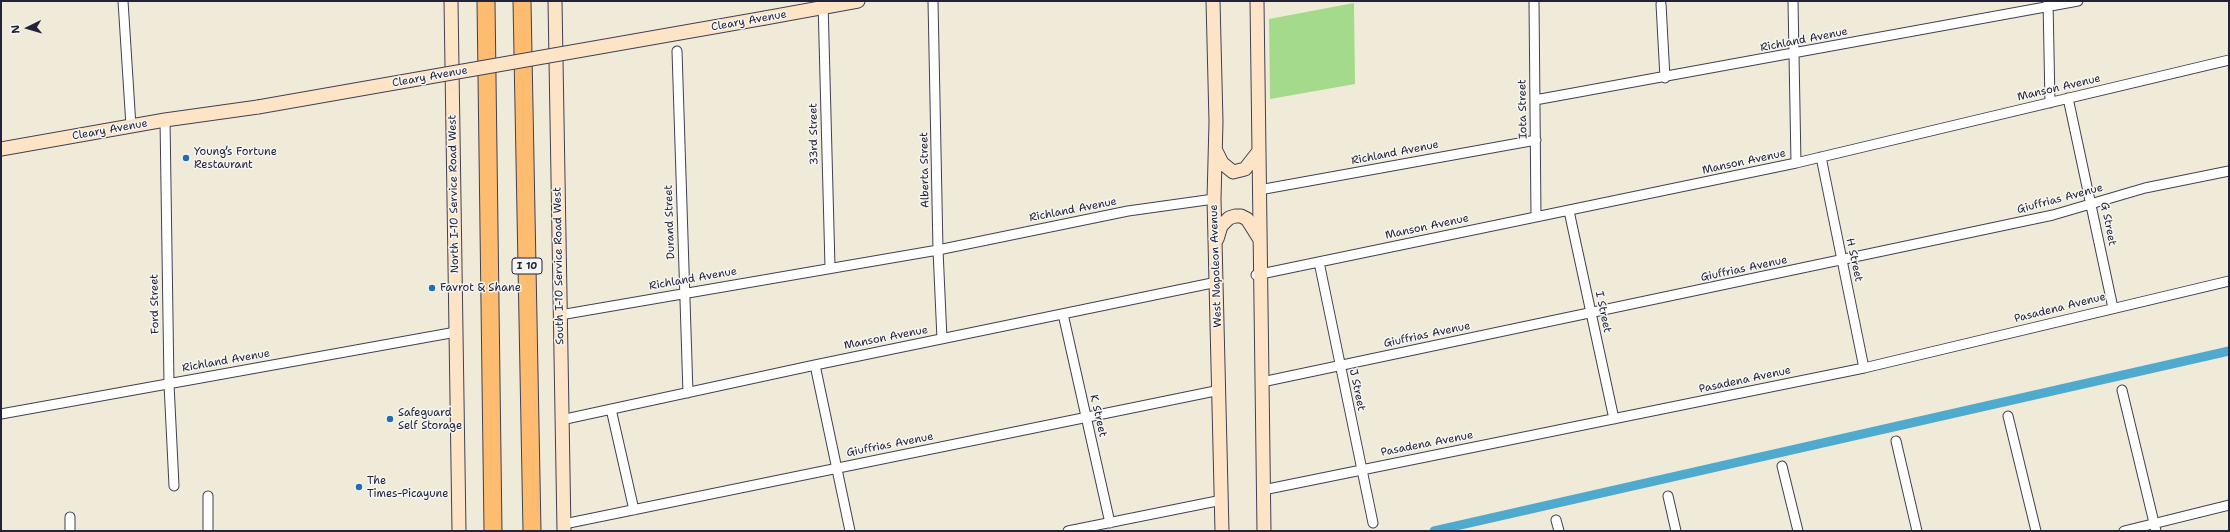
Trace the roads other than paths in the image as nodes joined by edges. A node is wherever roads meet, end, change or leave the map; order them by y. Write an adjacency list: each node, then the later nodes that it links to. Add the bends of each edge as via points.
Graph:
1 (123, 1): 24 (street)
2 (451, 1): 51 (street, North I-10 Service Road West)
3 (486, 1): 87 (highway)
4 (522, 1): 88 (highway, I 10)
5 (555, 1): 50 (street, South I-10 Service Road West)
6 (858, 1): 14 (street, Cleary Avenue)
7 (933, 1): 39 (street, Alberta Street)
8 (1213, 1): 27 (street, West Napoleon Avenue)
9 (1256, 1): 28 (street)
10 (1534, 1): 21 (street, Iota Street)
11 (1793, 1): 17 (street)
12 (2078, 1): 15 (street, Richland Avenue)
13 (1660, 2): 19 (street)
14 (823, 4): 23 (street, Cleary Avenue, bridge, via 765,18 258,107); 42 (street, 33rd Street)
15 (2048, 4): 17 (street, Richland Avenue); 22 (street)
16 (677, 51): 46 (street, Durand Street)
17 (1794, 54): 19 (street, Richland Avenue); 30 (street)
18 (2229, 60): 20 (street, Manson Avenue)
19 (1665, 78): 21 (street, Richland Avenue)
20 (2068, 98): 22 (street, Manson Avenue); 34 (street, G Street)
21 (1535, 100): 25 (street, Iota Street)
22 (2050, 103): 29 (street, Manson Avenue)
23 (165, 120): 24 (street, Cleary Avenue); 57 (street, Ford Street)
24 (131, 126): 26 (street, Cleary Avenue)
25 (1536, 140): 32 (street, Richland Avenue); 36 (street, Iota Street)
26 (1, 149)
27 (1215, 150): 28 (street, via 1222,163 1233,172 1245,169); 33 (street, West Napoleon Avenue)
28 (1259, 151): 32 (street)
29 (1821, 157): 30 (street, Manson Avenue); 40 (street, H Street)
30 (1796, 164): 35 (street, Manson Avenue)
31 (2229, 171): 34 (street, Giuffrias Avenue, via 2145,188)
32 (1259, 190): 37 (street)
33 (1214, 199): 38 (street, West Napoleon Avenue); 39 (street, Richland Avenue, via 1121,213)
34 (2092, 204): 40 (street, Giuffrias Avenue, via 2053,215); 47 (street, G Street)
35 (1568, 210): 36 (street, Manson Avenue); 48 (street, I Street)
36 (1536, 217): 41 (street, Manson Avenue)
37 (1260, 238): 38 (street, via 1247,219 1235,216 1221,226); 43 (street)
38 (1216, 241): 45 (street, West Napoleon Avenue)
39 (938, 250): 42 (street, Richland Avenue); 52 (street, Alberta Street)
40 (1842, 260): 48 (street, Giuffrias Avenue); 55 (street, H Street)
41 (1319, 262): 43 (street, Manson Avenue); 54 (street, J Street)
42 (830, 267): 46 (street, Richland Avenue)
43 (1257, 274): 56 (street)
44 (2229, 281): 47 (street, Pasadena Avenue)
45 (1217, 282): 49 (street, Manson Avenue); 58 (street, West Napoleon Avenue)
46 (684, 292): 50 (street, Richland Avenue); 60 (street, Durand Street)
47 (2113, 308): 55 (street, Pasadena Avenue)
48 (1591, 313): 54 (street, Giuffrias Avenue); 65 (street, I Street)
49 (1063, 314): 52 (street, Manson Avenue); 64 (street, K Street)
50 (560, 315): 66 (street, South I-10 Service Road West)
51 (456, 332): 57 (street, Richland Avenue); 86 (street, North I-10 Service Road West)
52 (942, 339): 53 (street, Manson Avenue)
53 (815, 365): 60 (street, Manson Avenue); 69 (street)
54 (1340, 366): 56 (street, Giuffrias Avenue); 70 (street, J Street)
55 (1864, 368): 65 (street, Pasadena Avenue)
56 (1262, 382): 72 (street)
57 (169, 384): 62 (street, Richland Avenue); 71 (street, Ford Street)
58 (1220, 390): 64 (street, Giuffrias Avenue); 75 (street, West Napoleon Avenue)
59 (2122, 390): 83 (street)
60 (688, 393): 61 (street, Manson Avenue)
61 (611, 409): 66 (street, Manson Avenue); 77 (street)
62 (1, 414)
63 (2008, 416): 97 (street)
64 (1086, 418): 69 (street, Giuffrias Avenue); 80 (street, K Street)
65 (1614, 419): 70 (street, Pasadena Avenue)
66 (561, 420): 82 (street, South I-10 Service Road West)
67 (1896, 442): 96 (street)
68 (1782, 466): 95 (street)
69 (836, 468): 77 (street, Giuffrias Avenue); 89 (street)
70 (1361, 469): 72 (street, Pasadena Avenue); 81 (street, J Street)
71 (174, 486)
72 (1263, 490): 92 (street)
73 (208, 496): 85 (street)
74 (1668, 496): 94 (street)
75 (1222, 500): 80 (street); 91 (street, West Napoleon Avenue)
76 (2229, 505): 83 (street)
77 (634, 510): 82 (street, Giuffrias Avenue)
78 (70, 517): 84 (street)
79 (1556, 520): 93 (street)
80 (1110, 523): 90 (street)
81 (1373, 523)
82 (564, 527)
83 (2155, 527): 98 (street)
84 (70, 531)
85 (208, 531)
86 (459, 531)
87 (493, 531)
88 (532, 531)
89 (850, 531)
90 (1068, 531)
91 (1222, 531)
92 (1264, 531)
93 (1559, 531)
94 (1676, 531)
95 (1798, 531)
96 (1917, 531)
97 (2036, 531)
98 (2124, 531)

